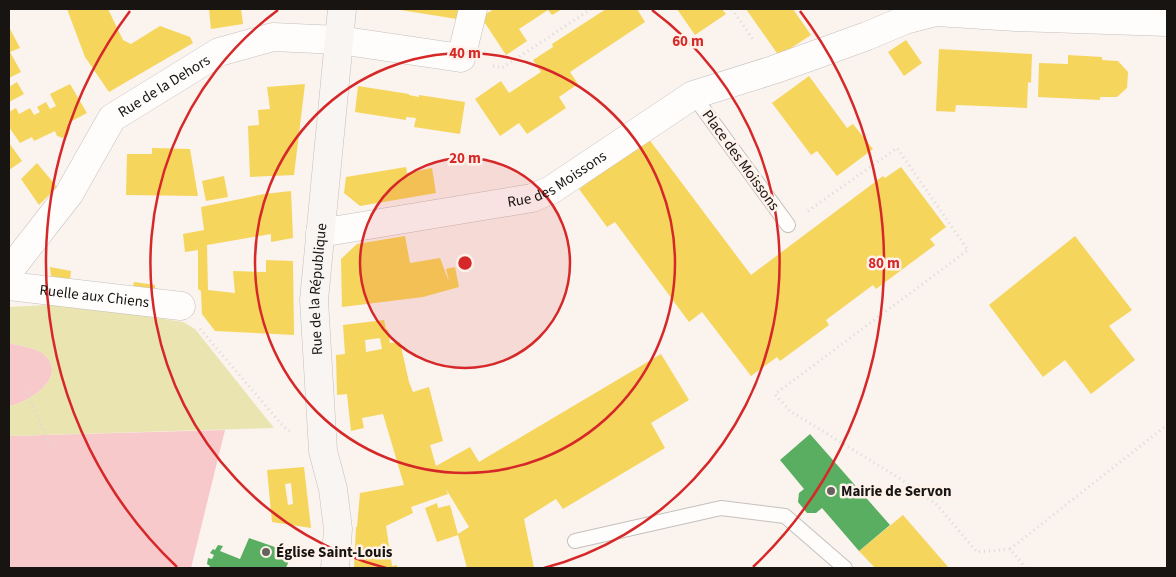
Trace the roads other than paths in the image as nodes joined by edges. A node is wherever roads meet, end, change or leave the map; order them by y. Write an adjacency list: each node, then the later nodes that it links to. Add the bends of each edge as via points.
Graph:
1 (342, 9): 5 (street, Rue de la République)
2 (473, 9): 5 (street, Rue de la Dehors, via 461,58)
3 (1016, 13): 4 (street, Rue des Moissons); 6 (street, Rue des Moissons, via 936,12)
4 (1167, 22)
5 (339, 40): 8 (street, Rue de la République); 9 (street, Rue de la Dehors, via 273,37 219,52 112,118 69,194)
6 (693, 95): 7 (lane, Place des Moissons); 8 (street, Rue des Moissons, via 551,190 532,198)
7 (788, 225)
8 (320, 233): 13 (street, Rue de la République, via 314,300 323,451 333,489 338,529)
9 (9, 271)
10 (9, 286): 11 (street, Ruelle aux Chiens)
11 (181, 306)
12 (576, 541): 14 (lane, via 721,508 785,516)
13 (335, 568)
14 (845, 568)

